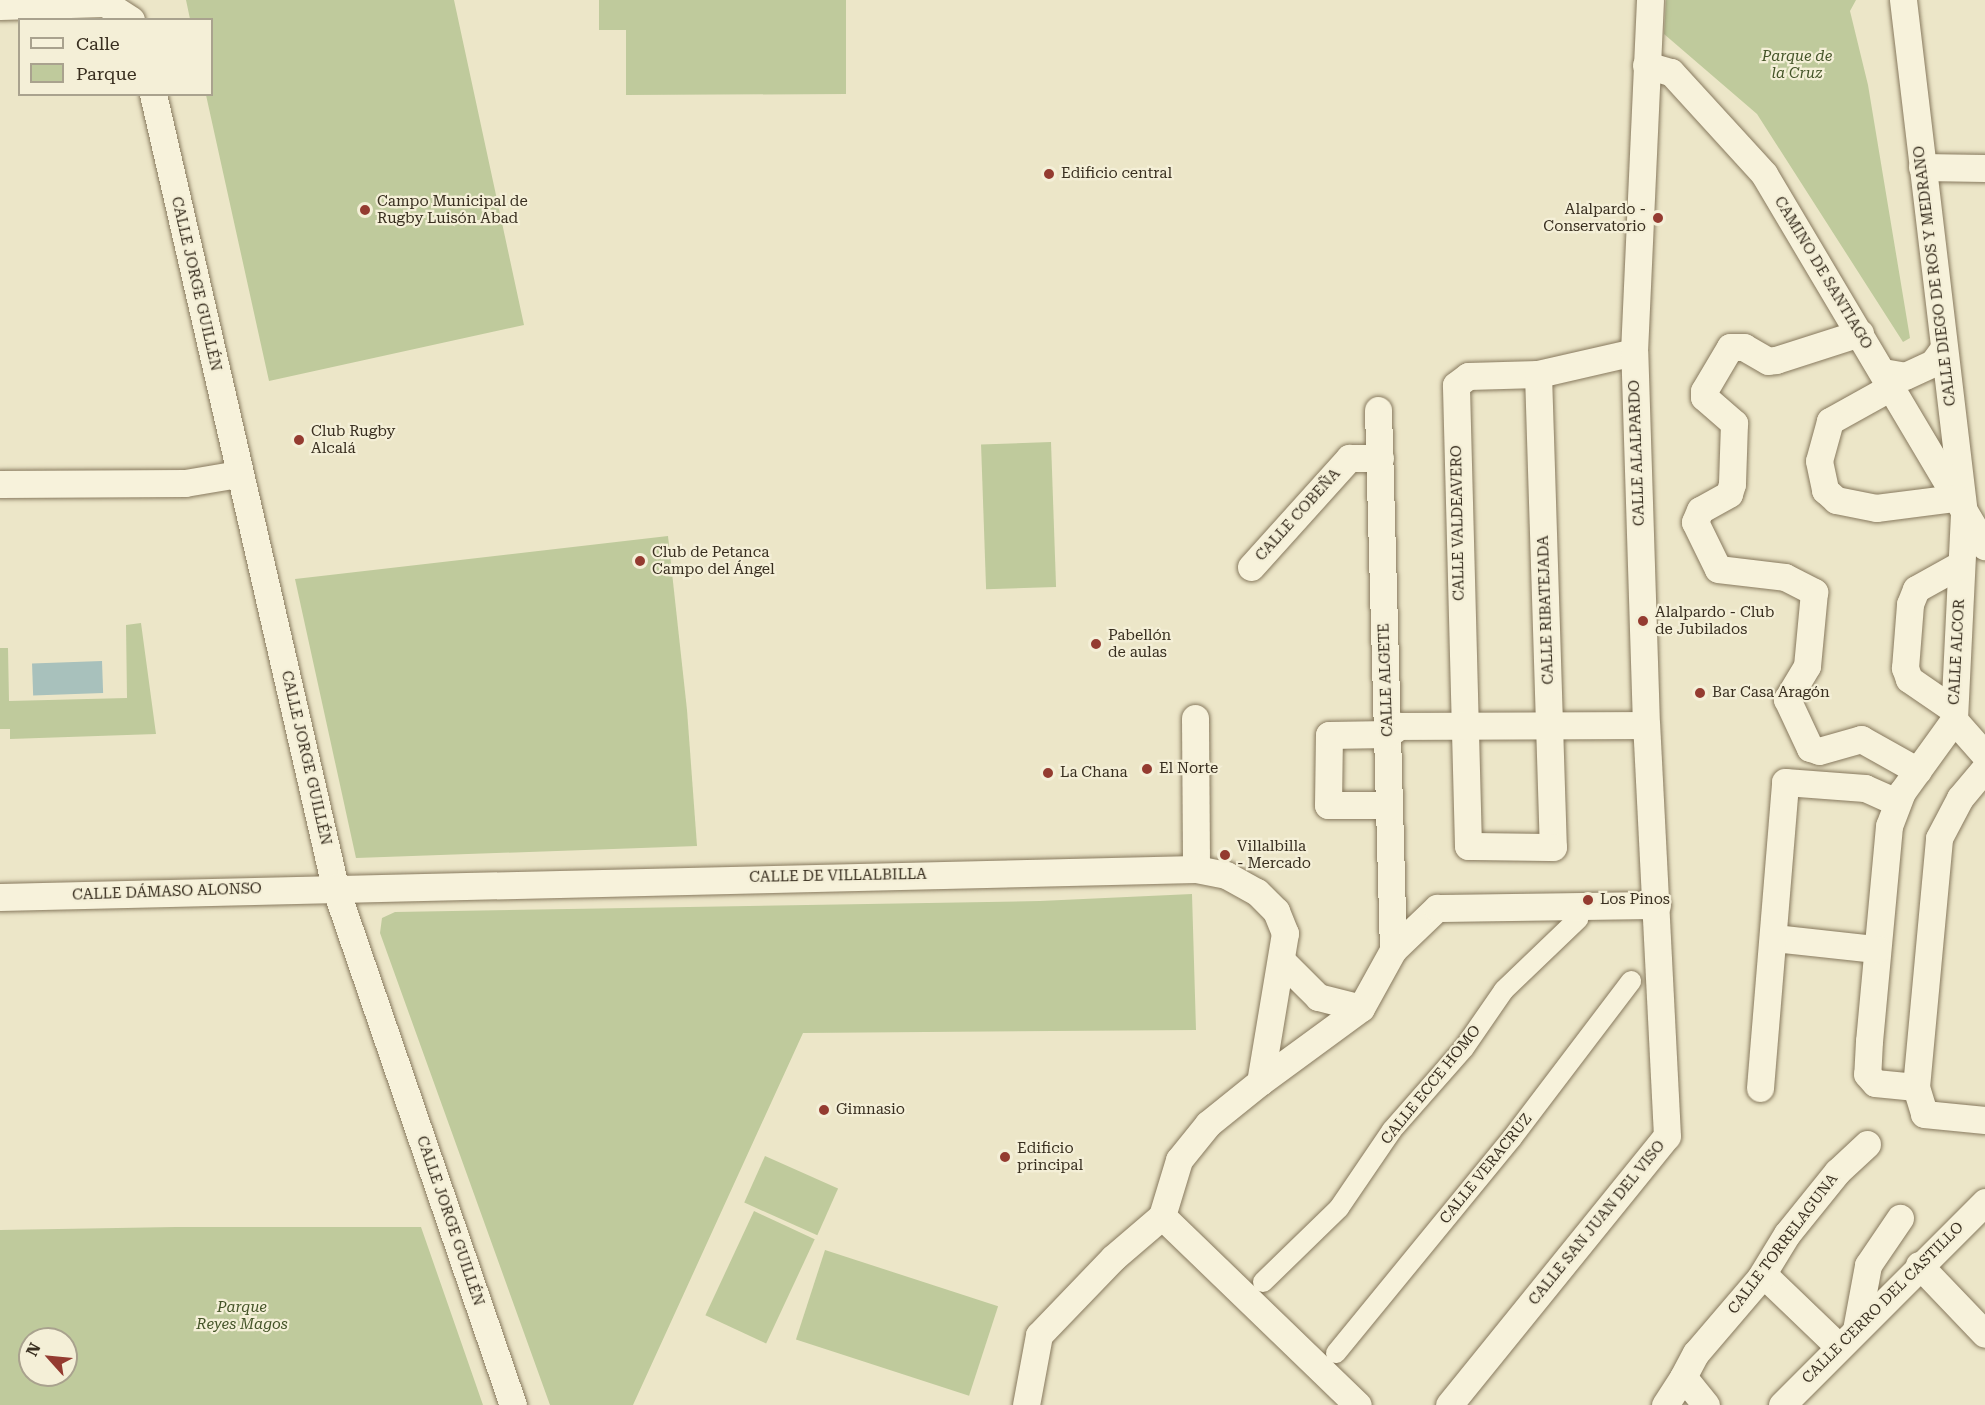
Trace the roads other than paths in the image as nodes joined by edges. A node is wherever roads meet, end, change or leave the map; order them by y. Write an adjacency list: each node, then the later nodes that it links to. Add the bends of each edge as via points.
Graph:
1 (1650, 0): 5 (street, CALLE ALALPARDO)
2 (1903, 0): 7 (street, CALLE DIEGO DE ROS Y MEDRANO)
3 (0, 6): 4 (street, via 105,3)
4 (127, 18)
5 (1647, 65): 9 (street, CAMINO DE SANTIAGO, via 1671,72 1764,174); 11 (street, CALLE ALALPARDO)
6 (153, 96): 16 (street, CALLE JORGE GUILLÉN)
7 (1922, 166): 8 (street); 10 (street, CALLE DIEGO DE ROS Y MEDRANO)
8 (1985, 168)
9 (1860, 333): 13 (street, CAMINO DE SANTIAGO); 30 (street, via 1768,361 1744,347 1730,347 1704,397 1734,423 1732,484 1729,494 1700,510 1695,522 1718,569 1785,577 1814,592 1807,666 1787,699 1810,748 1819,751 1861,739)
10 (1943, 349): 13 (street, via 1933,363 1905,376); 18 (street, CALLE DIEGO DE ROS Y MEDRANO)
11 (1634, 352): 12 (street, CALLE VALDEAVERO); 24 (street, CALLE ALALPARDO)
12 (1538, 374): 25 (street, CALLE RIBATEJADA); 26 (street, CALLE VALDEAVERO, via 1468,376 1456,385)
13 (1887, 379): 18 (street, CAMINO DE SANTIAGO); 18 (street, via 1830,420 1819,461 1825,490 1836,500 1876,508)
14 (1378, 410): 15 (street, CALLE ALGETE)
15 (1380, 458): 21 (street, CALLE COBEÑA, via 1350,458); 27 (street, CALLE ALGETE)
16 (238, 474): 17 (street, via 185,483); 35 (street, CALLE JORGE GUILLÉN)
17 (0, 484)
18 (1959, 506): 19 (street, CALLE DIEGO DE ROS Y MEDRANO); 20 (street, CALLE ALCOR)
19 (1985, 546)
20 (1961, 564): 22 (street, CALLE ALCOR); 22 (street, via 1916,589 1910,604 1905,668 1909,679)
21 (1251, 567)
22 (1954, 715): 28 (street); 30 (street, CALLE ALCOR)
23 (1195, 718): 34 (street)
24 (1646, 725): 25 (street); 37 (street, CALLE ALALPARDO)
25 (1551, 726): 26 (street); 33 (street, CALLE RIBATEJADA, via 1553,847)
26 (1462, 727): 27 (street, via 1399,726); 33 (street, CALLE VALDEAVERO)
27 (1388, 734): 32 (street, CALLE ALGETE); 32 (street, via 1329,735 1328,805)
28 (1985, 754)
29 (1985, 768): 46 (street, via 1960,798 1939,838)
30 (1918, 771): 31 (street, CALLE ALCOR)
31 (1896, 802): 39 (street, via 1865,788 1785,782); 41 (street, CALLE ALCOR, via 1889,826)
32 (1389, 806): 40 (street, CALLE ALGETE)
33 (1468, 846)
34 (1196, 869): 35 (street, CALLE DE VILLALBILLA); 42 (street, CALLE DE VILLALBILLA, via 1226,875 1257,892 1276,911 1286,933)
35 (335, 887): 36 (street, CALLE DÁMASO ALONSO); 60 (street, CALLE JORGE GUILLÉN)
36 (0, 897)
37 (1657, 905): 40 (street, via 1437,908); 63 (street, CALLE SAN JUAN DEL VISO, via 1667,1136)
38 (1578, 919): 55 (street, CALLE ECCE HOMO, via 1504,990 1464,1048 1392,1130 1339,1208)
39 (1774, 938): 41 (street); 47 (street)
40 (1393, 950): 44 (street)
41 (1876, 950): 46 (street, CALLE ALCOR, via 1867,1074 1875,1083)
42 (1282, 961): 44 (street, via 1318,997); 45 (street, CALLE DE VILLALBILLA)
43 (1631, 981): 58 (street, CALLE VERACRUZ, via 1512,1138)
44 (1361, 1008): 45 (street)
45 (1260, 1083): 51 (street, via 1208,1124 1179,1160)
46 (1916, 1087): 48 (street, via 1924,1114)
47 (1760, 1088)
48 (1985, 1120)
49 (1867, 1144): 54 (street, CALLE TORRELAGUNA, via 1837,1172 1787,1234)
50 (1985, 1202): 53 (street, CALLE CERRO DEL CASTILLO)
51 (1162, 1216): 61 (street, via 1113,1258 1040,1335); 62 (street)
52 (1900, 1218): 57 (street, via 1868,1265)
53 (1919, 1265): 56 (street); 57 (street, CALLE CERRO DEL CASTILLO)
54 (1763, 1274): 57 (street); 59 (street, CALLE TORRELAGUNA, via 1696,1353)
55 (1263, 1282)
56 (1985, 1334)
57 (1848, 1338): 66 (street, CALLE CERRO DEL CASTILLO)
58 (1336, 1353)
59 (1683, 1377): 64 (street, CALLE TORRELAGUNA); 65 (street)
60 (513, 1405)
61 (1026, 1405)
62 (1358, 1405)
63 (1449, 1405)
64 (1665, 1405)
65 (1706, 1405)
66 (1782, 1405)

